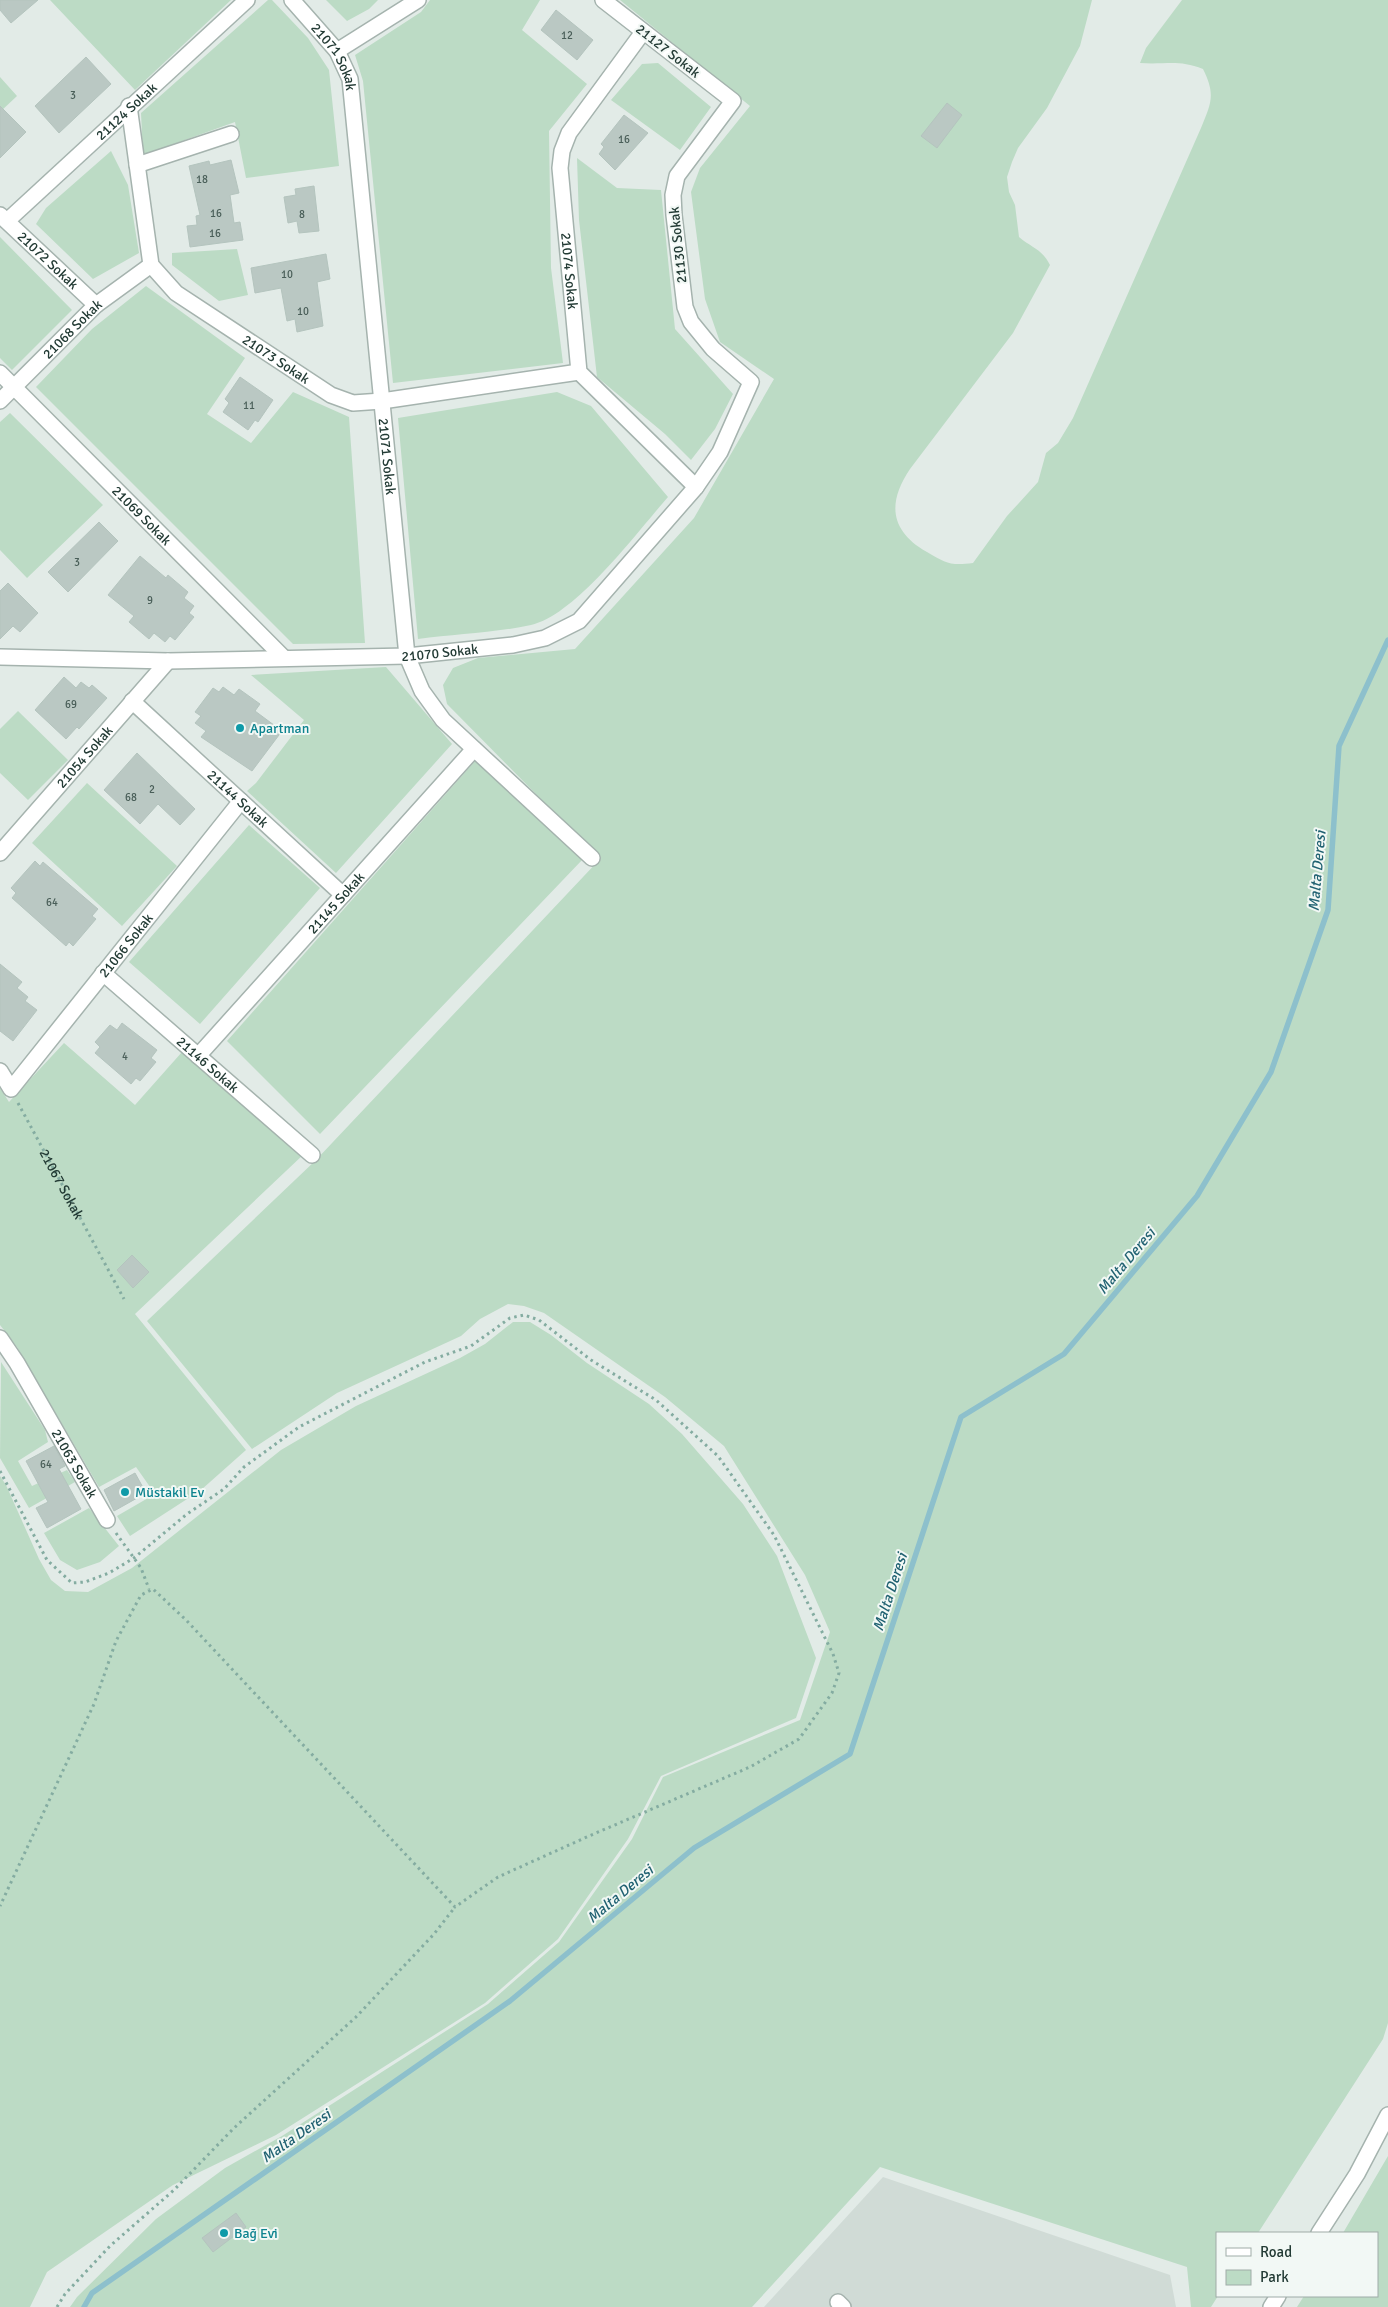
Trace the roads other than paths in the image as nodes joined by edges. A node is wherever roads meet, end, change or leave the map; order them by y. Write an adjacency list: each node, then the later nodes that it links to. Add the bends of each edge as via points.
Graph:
1 (247, 0): 8 (street, 21124 Sokak)
2 (292, 0): 6 (street, 21071 Sokak)
3 (418, 0): 6 (street)
4 (603, 0): 5 (street, 21127 Sokak)
5 (643, 32): 7 (street, 21127 Sokak); 14 (street, 21074 Sokak, via 569,133 562,151 560,168)
6 (337, 50): 19 (street, 21071 Sokak, via 350,79 354,106)
7 (734, 101): 16 (street, 21130 Sokak, via 677,176 674,216 685,307 691,322 713,350)
8 (129, 106): 10 (street); 11 (street, 21124 Sokak)
9 (231, 134): 10 (street)
10 (137, 164): 12 (street)
11 (3, 218): 13 (street, 21072 Sokak)
12 (151, 266): 13 (street, 21068 Sokak); 19 (street, 21073 Sokak, via 176,293 331,395 353,403)
13 (96, 305): 17 (street, 21068 Sokak)
14 (579, 372): 19 (street, 21073 Sokak); 20 (street)
15 (0, 373): 17 (street, 21069 Sokak)
16 (750, 382): 20 (street, 21070 Sokak, via 720,452)
17 (14, 386): 18 (street, 21068 Sokak); 23 (street, 21069 Sokak)
18 (0, 400)
19 (382, 401): 21 (street, 21071 Sokak)
20 (696, 487): 21 (street, 21070 Sokak, via 579,620 545,638)
21 (407, 656): 23 (street, 21070 Sokak); 26 (street, 21071 Sokak, via 422,691 443,720)
22 (0, 657): 24 (street, 21070 Sokak)
23 (284, 658): 24 (street, 21070 Sokak)
24 (168, 661): 25 (street, 21054 Sokak)
25 (132, 701): 27 (street, 21144 Sokak); 28 (street, 21054 Sokak)
26 (474, 749): 29 (street, 21071 Sokak); 30 (street, 21145 Sokak)
27 (241, 801): 30 (street, 21144 Sokak); 31 (street, 21066 Sokak)
28 (0, 853)
29 (592, 858)
30 (343, 895): 32 (street, 21145 Sokak)
31 (103, 973): 32 (street, 21146 Sokak); 33 (street, 21066 Sokak, via 11,1089)
32 (198, 1056): 34 (street, 21146 Sokak)
33 (0, 1070)
34 (312, 1155)
35 (0, 1338): 36 (street, 21063 Sokak)
36 (107, 1520)
37 (1388, 2115): 38 (street, via 1357,2174)
38 (1320, 2232)

